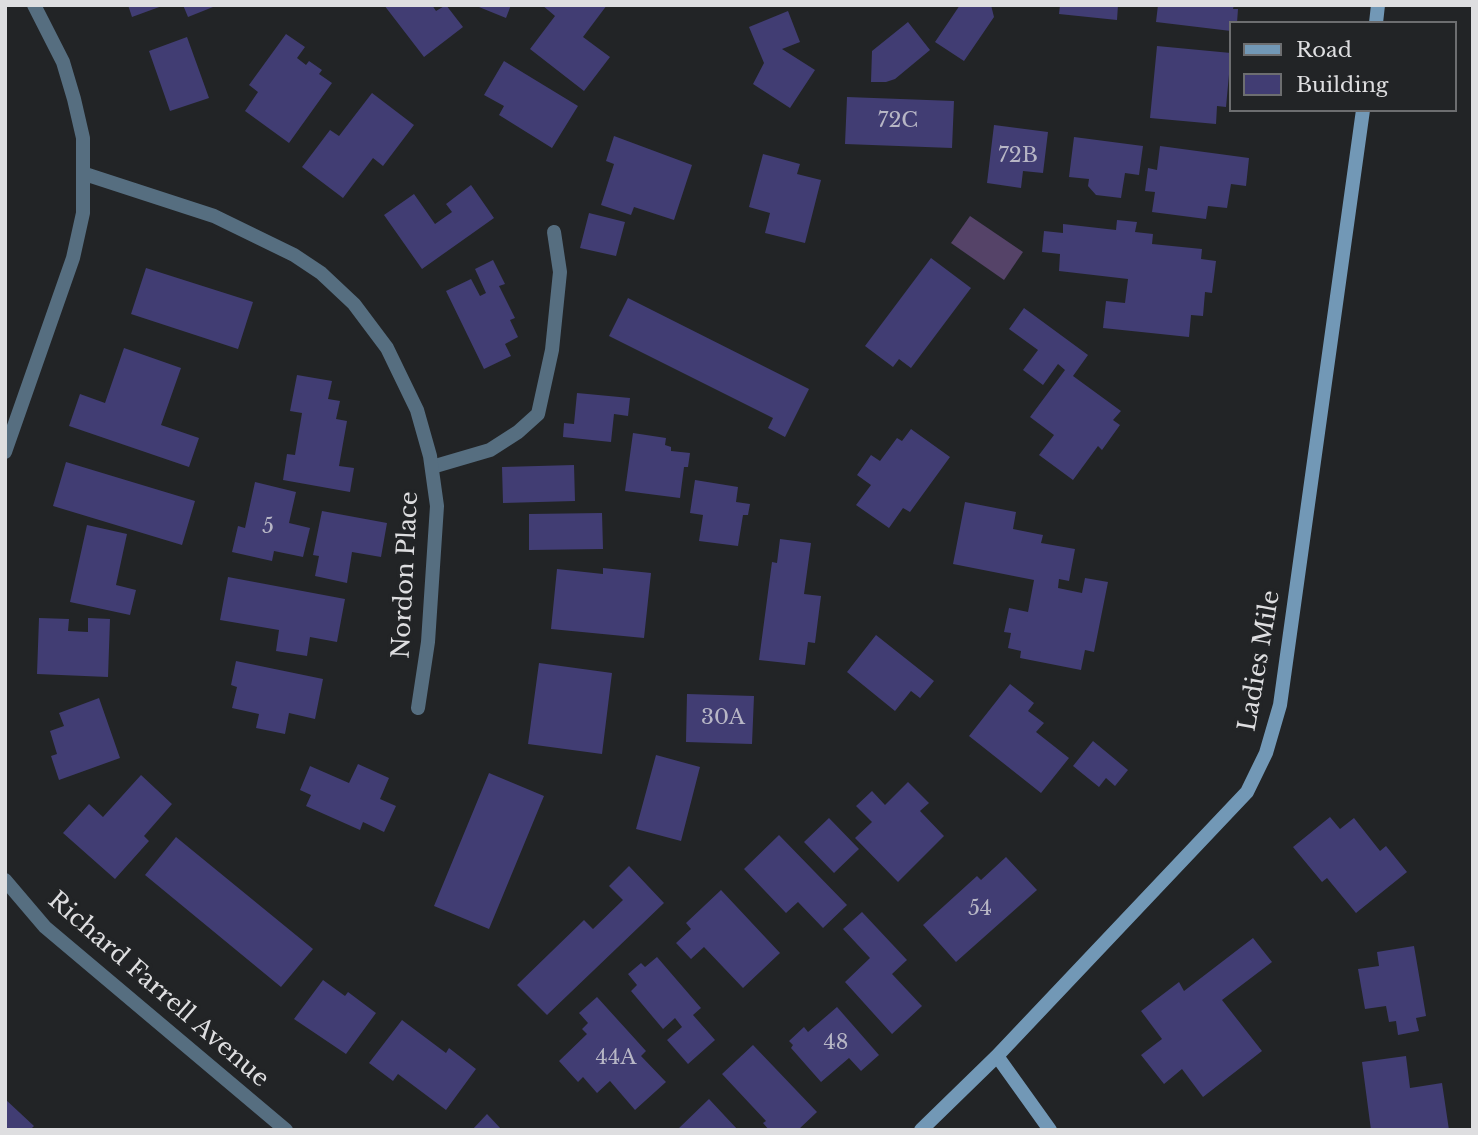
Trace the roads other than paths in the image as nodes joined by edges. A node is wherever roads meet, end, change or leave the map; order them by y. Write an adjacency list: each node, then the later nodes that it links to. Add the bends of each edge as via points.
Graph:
1 (34, 5): 3 (street, via 63,62 83,138)
2 (1363, 112): 9 (main road, Ladies Mile, via 1280,705 1266,753 1247,792)
3 (85, 174): 5 (street, via 83,213 72,258); 6 (street, Nordon Place, via 214,216 321,273 354,304 387,348 417,410)
4 (554, 232): 6 (street, via 560,272 552,351 538,414 490,450)
5 (5, 452)
6 (432, 467): 7 (street, Nordon Place, via 436,519 428,642)
7 (418, 708)
8 (5, 880): 10 (street, Richard Farrell Avenue, via 45,926)
9 (998, 1056): 11 (main road, Ladies Mile); 12 (main road)
10 (286, 1130)
11 (920, 1130)
12 (1050, 1130)

